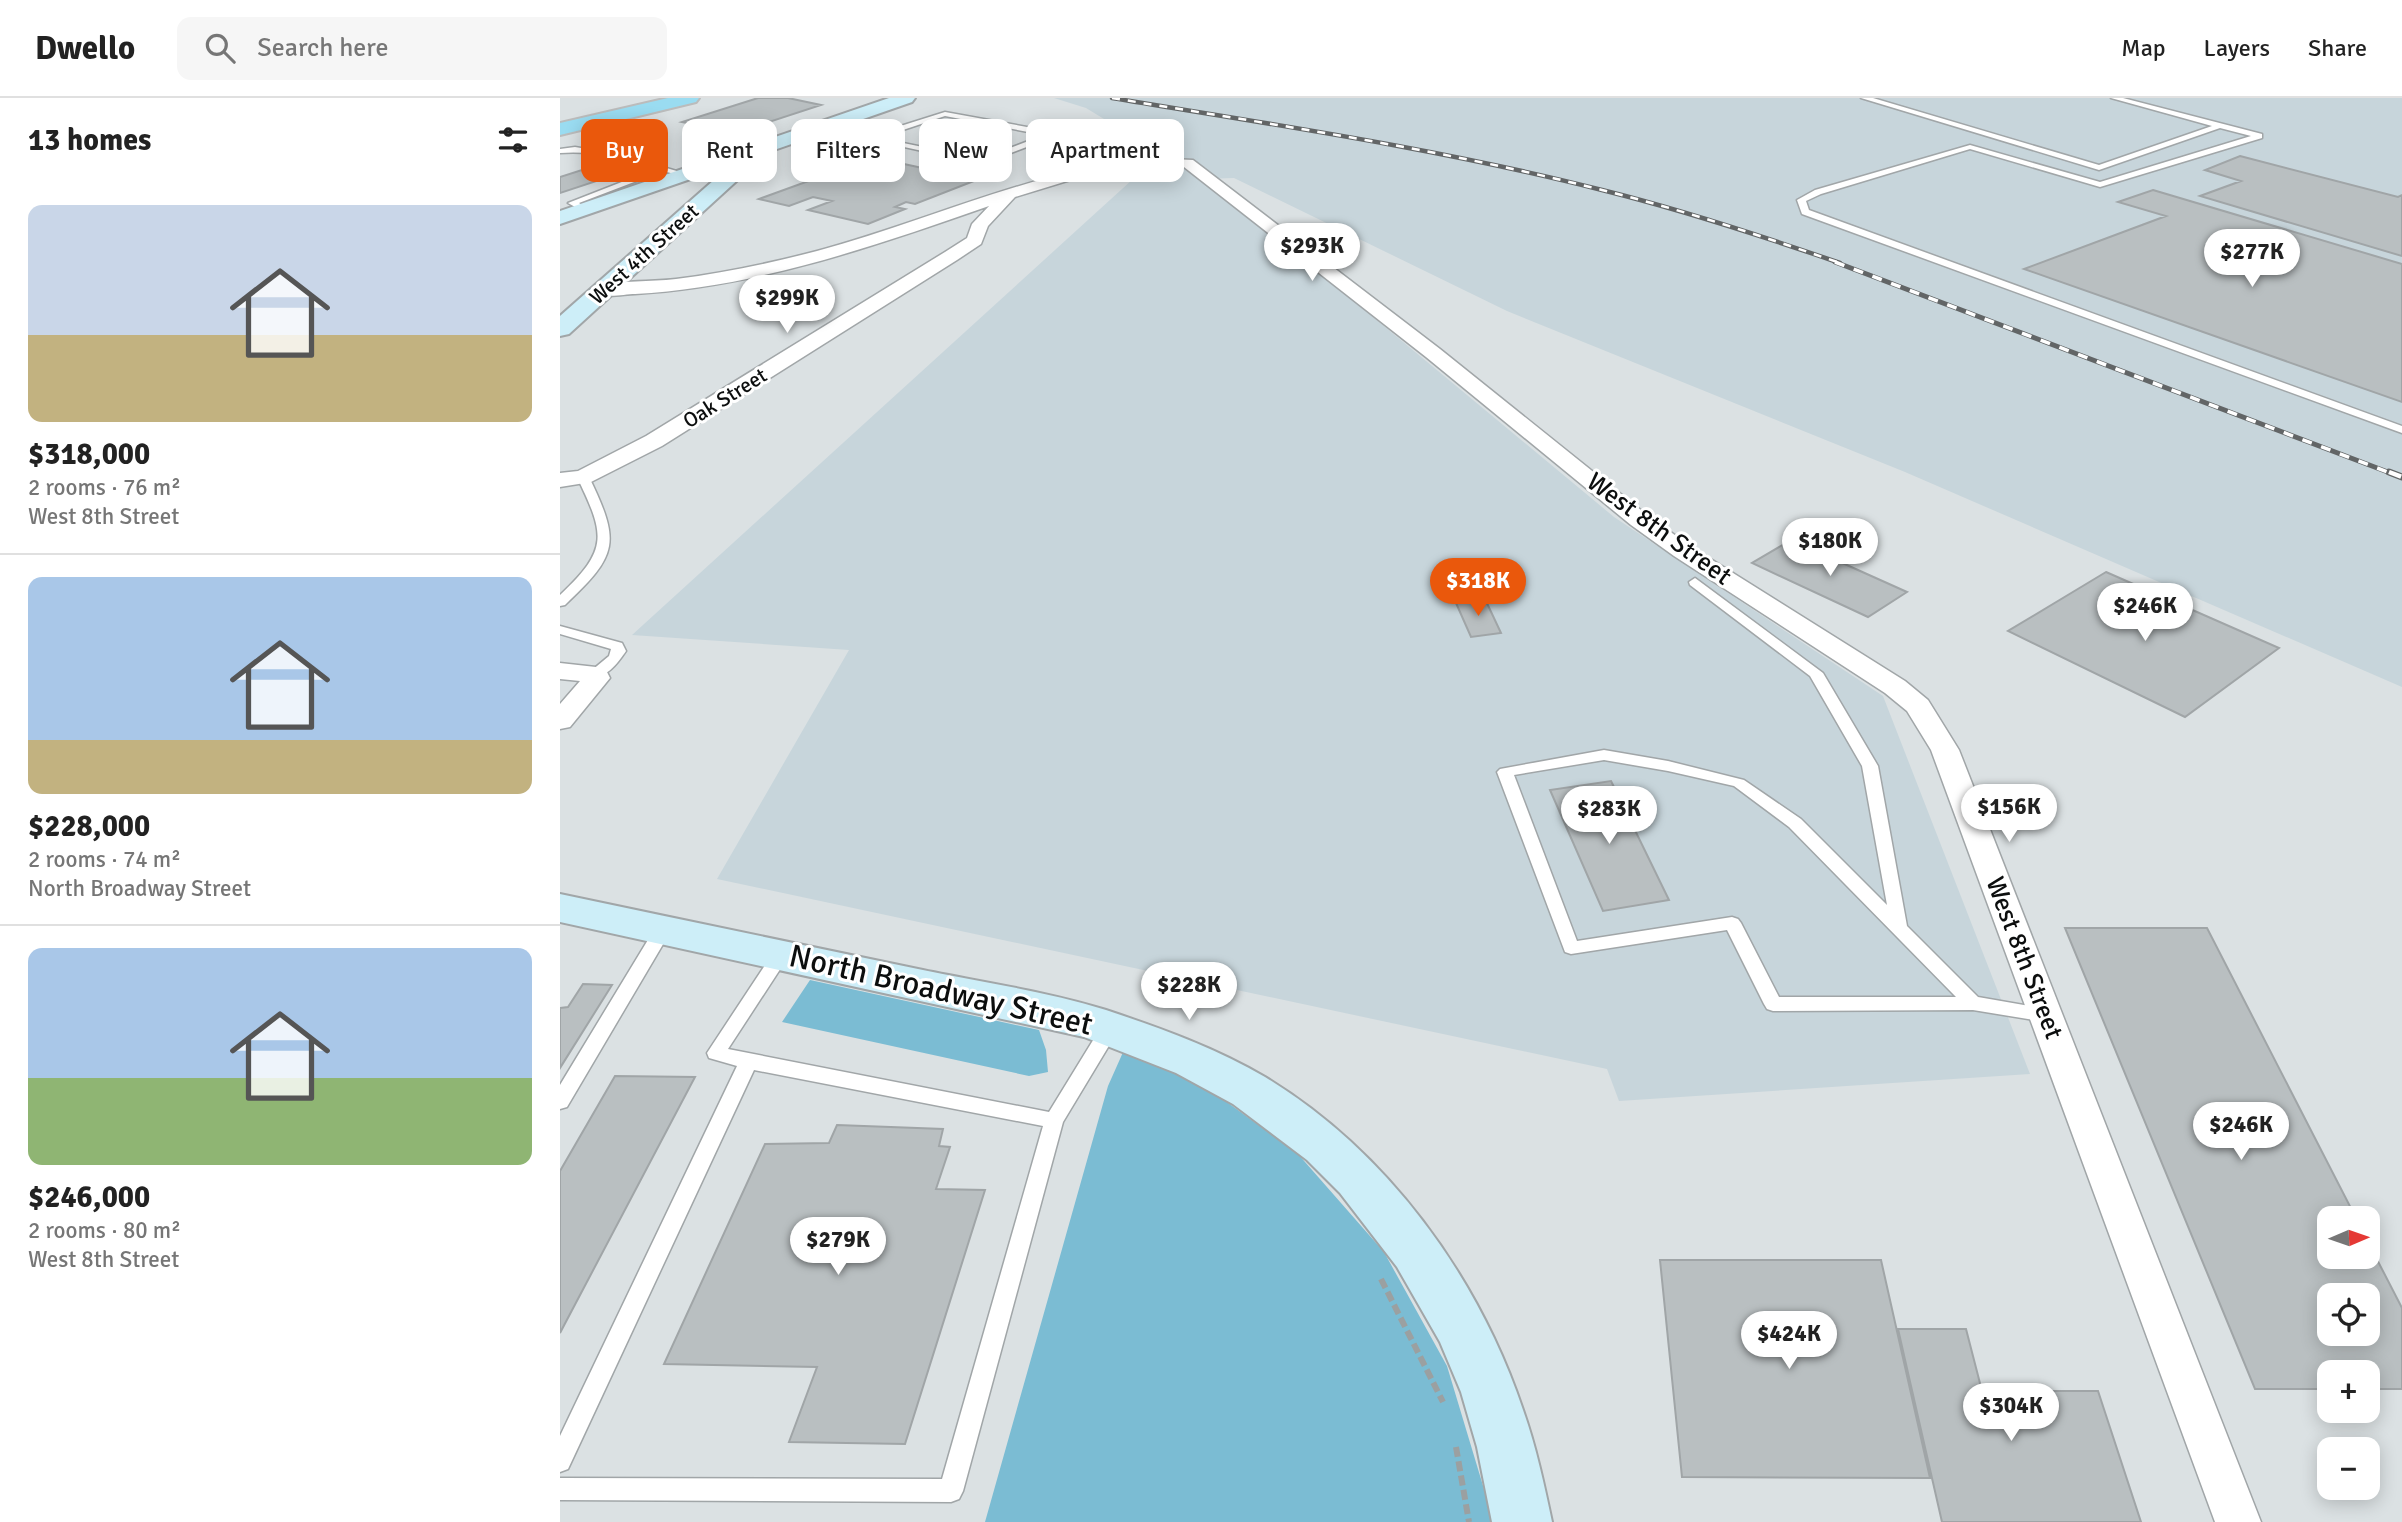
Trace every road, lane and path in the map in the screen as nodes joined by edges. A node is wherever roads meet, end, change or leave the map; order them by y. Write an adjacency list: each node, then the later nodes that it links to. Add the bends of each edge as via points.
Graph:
1 (652, 98): 6 (main road)
2 (690, 98): 8 (main road)
3 (906, 98): 10 (main road)
4 (1865, 98): 7 (lane, via 2099,168)
5 (2115, 98): 7 (lane)
6 (560, 120)
7 (2219, 126): 25 (lane, via 2259,136 2100,185 1970,147 1801,200 1805,212)
8 (560, 129)
9 (1052, 134): 9 (lane, via 945,114 875,137 876,141 982,162)
10 (777, 144)
11 (581, 149): 12 (lane)
12 (560, 151)
13 (1184, 163): 39 (street, West 8th Street, via 1201,171 1639,520 1919,706 1945,750)
14 (682, 176): 19 (main road)
15 (627, 182): 19 (lane, via 572,203)
16 (723, 182): 23 (main road, West 4th Street)
17 (1046, 182): 18 (street, West 8th Street)
18 (1009, 194): 21 (street, West 8th Street); 22 (street, Oak Street)
19 (584, 209): 20 (main road)
20 (560, 218)
21 (940, 218): 22 (street); 23 (street, via 851,247 754,271 671,286)
22 (980, 224): 26 (street, Oak Street, via 975,240 951,257 706,411)
23 (603, 290): 24 (main road, West 4th Street)
24 (560, 329)
25 (2402, 430)
26 (583, 477): 27 (street, Oak Street); 29 (lane, via 603,518 607,538 589,576)
27 (560, 480)
28 (1695, 582): 35 (lane, via 1816,673 1870,766)
29 (560, 602)
30 (560, 630): 32 (lane, via 617,646 614,659)
31 (560, 671): 32 (street)
32 (596, 674): 33 (street)
33 (560, 721)
34 (560, 908): 36 (main road, North Broadway Street)
35 (1899, 928): 38 (lane); 38 (lane, via 1795,823 1739,783 1604,755 1506,772 1571,948 1732,923 1773,1004)
36 (663, 929): 37 (main road, North Broadway Street); 42 (lane)
37 (781, 954): 40 (main road, North Broadway Street, via 1032,1007); 41 (lane, via 716,1053)
38 (1973, 1003): 39 (lane)
39 (2046, 1015): 51 (street, West 8th Street)
40 (1110, 1029): 43 (lane); 50 (main road, North Broadway Street, via 1198,1063 1250,1091 1340,1161 1385,1210 1418,1253 1483,1375 1507,1447)
41 (748, 1062): 43 (lane); 47 (lane)
42 (560, 1102)
43 (1054, 1121): 48 (lane, via 951,1491)
44 (1380, 1277): 45 (path)
45 (1445, 1405)
46 (1456, 1443): 49 (path)
47 (560, 1461)
48 (560, 1489)
49 (1469, 1522)
50 (1522, 1522)
51 (2238, 1522)

